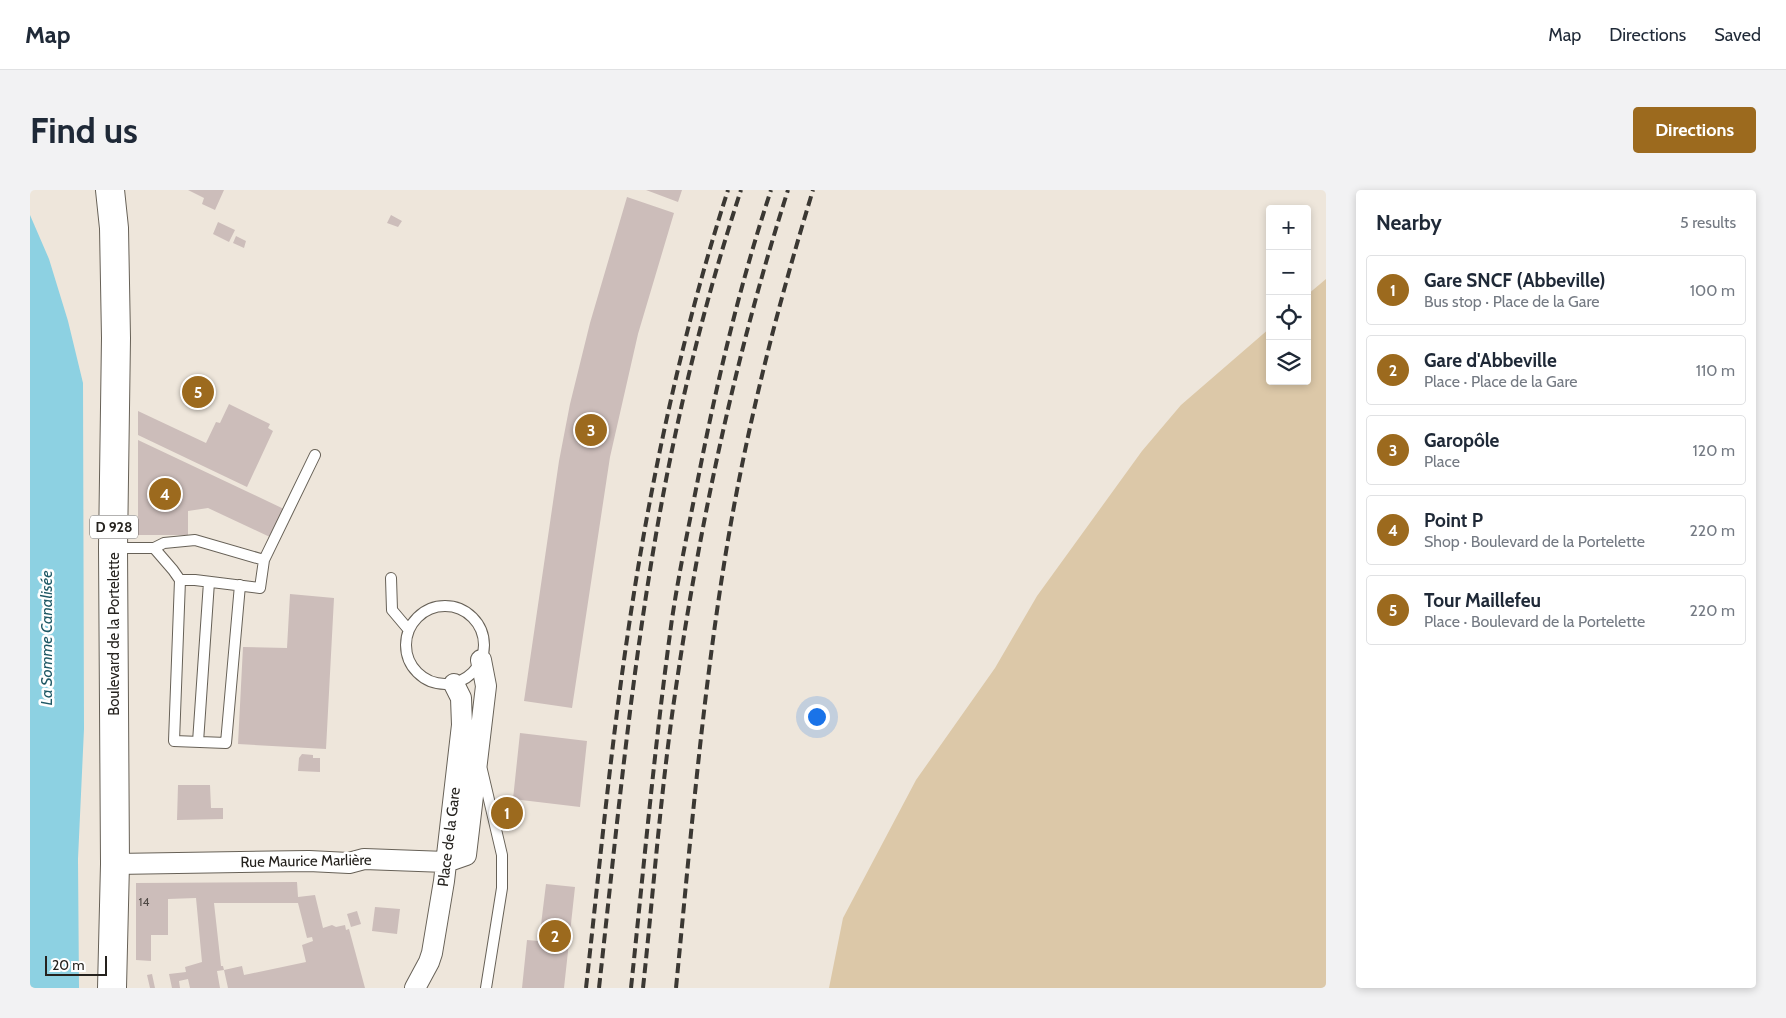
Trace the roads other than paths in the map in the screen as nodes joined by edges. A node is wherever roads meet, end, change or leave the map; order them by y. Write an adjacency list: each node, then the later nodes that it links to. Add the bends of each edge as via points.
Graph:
1 (110, 190): 3 (main road, Boulevard de la Portelette / D 928, via 116,338)
2 (315, 455): 5 (lane)
3 (113, 548): 4 (lane); 17 (main road, Boulevard de la Portelette / D 928)
4 (154, 548): 5 (lane, via 164,543 195,540); 7 (lane)
5 (264, 560): 9 (lane, via 260,588)
6 (391, 578): 10 (lane, via 392,610)
7 (180, 580): 8 (lane); 13 (lane, via 174,741)
8 (209, 582): 9 (lane); 13 (lane)
9 (240, 585): 13 (lane, via 226,744)
10 (408, 629): 11 (lane, via 415,619 431,608 455,607 470,616 481,630 484,650); 12 (lane, via 406,652 415,671 430,682)
11 (481, 660): 12 (lane, via 466,679); 14 (street, Place de la Gare, via 486,686)
12 (454, 684): 16 (street, Place de la Gare, via 461,698 462,725)
13 (198, 742)
14 (478, 759): 15 (street, Place de la Gare); 20 (lane, Place de la Gare, via 502,855 502,888)
15 (466, 854): 16 (street, Rue Maurice Marlière)
16 (446, 862): 17 (street, Rue Maurice Marlière, via 364,859 349,863); 19 (street, Place de la Gare, via 432,953)
17 (115, 864): 18 (main road, Boulevard de la Portelette / D 928)
18 (112, 988)
19 (415, 988)
20 (486, 988)

